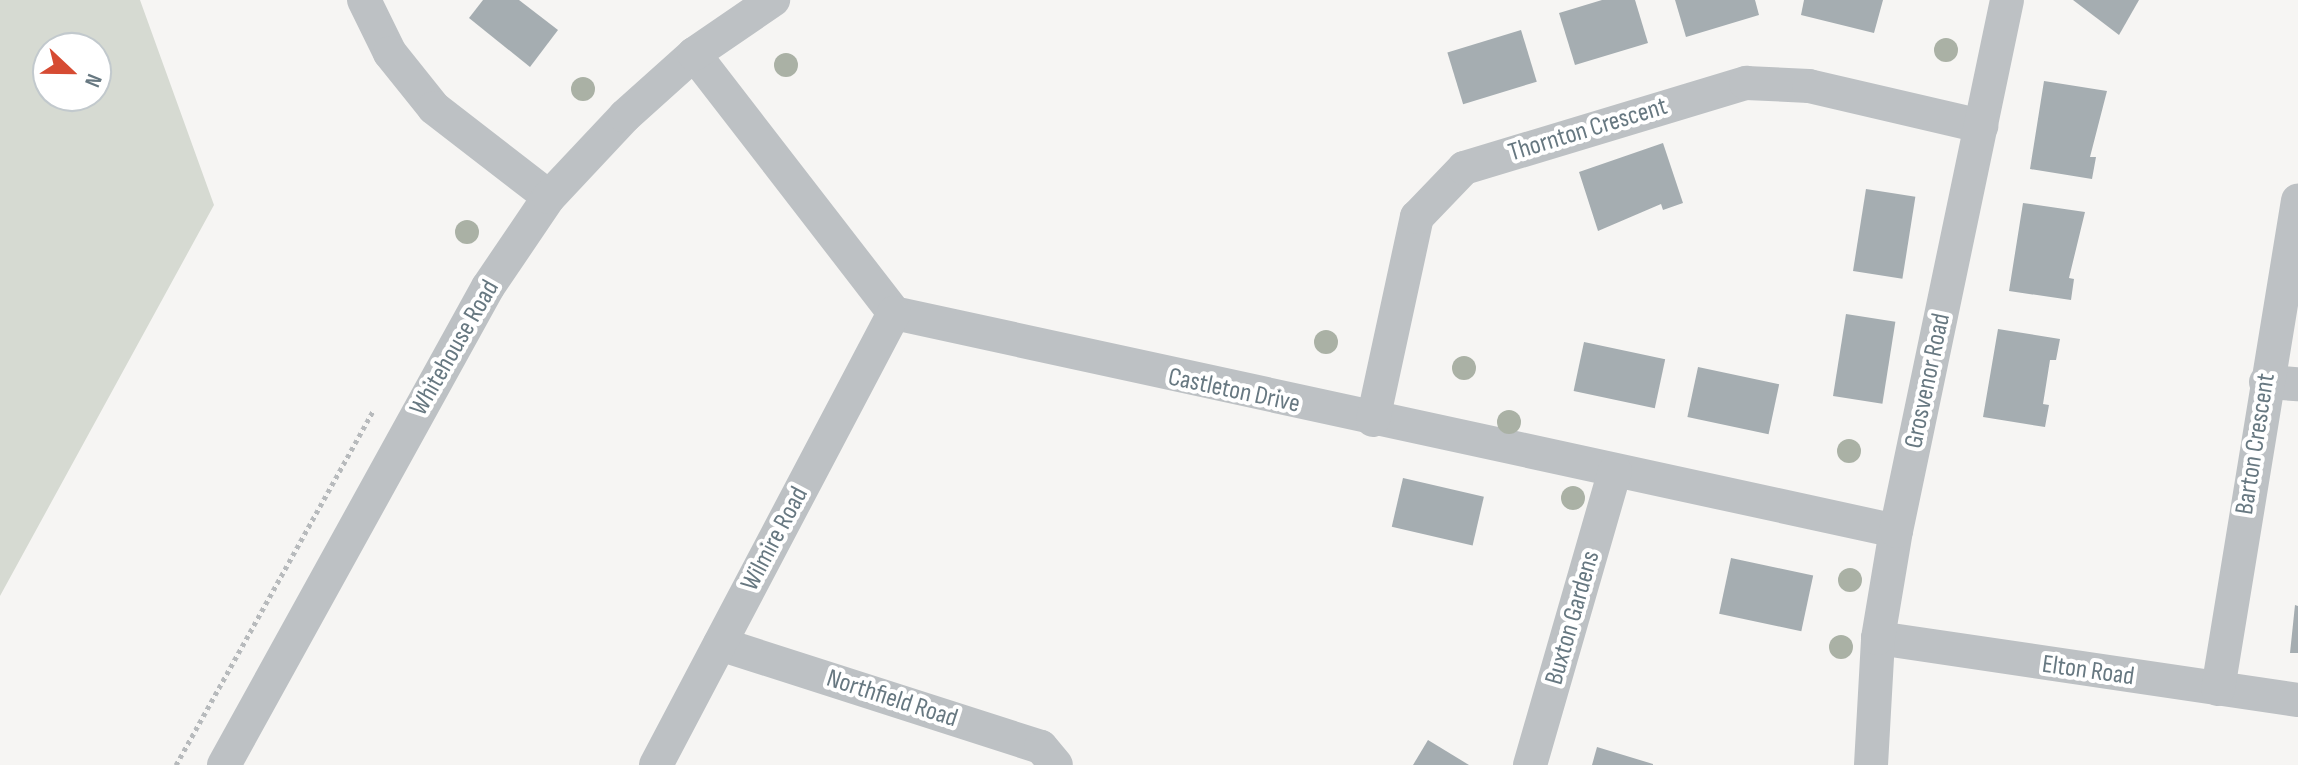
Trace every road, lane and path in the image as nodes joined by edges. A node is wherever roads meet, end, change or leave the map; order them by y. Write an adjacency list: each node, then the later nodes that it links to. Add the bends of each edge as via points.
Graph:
1 (364, 0): 6 (street, via 390,53 434,108)
2 (773, 0): 4 (street, Whitehouse Road)
3 (2007, 0): 5 (street, Grosvenor Road)
4 (694, 54): 6 (street, Whitehouse Road, via 625,116); 8 (street)
5 (1981, 126): 10 (street, Thornton Crescent, via 1809,86 1746,83 1464,168 1417,217); 12 (street, Grosvenor Road)
6 (549, 197): 17 (street, Whitehouse Road, via 488,287)
7 (2298, 201): 9 (street, Barton Crescent)
8 (894, 313): 10 (street, Castleton Drive); 14 (street, Wilmire Road)
9 (2282, 383): 15 (street, Barton Crescent)
10 (1373, 420): 11 (street, Castleton Drive)
11 (1615, 471): 12 (street, Castleton Drive); 20 (street, Buxton Gardens)
12 (1896, 531): 13 (street, Grosvenor Road)
13 (1878, 638): 15 (street, Elton Road); 21 (street, Grosvenor Road)
14 (720, 644): 18 (street, Wilmire Road); 19 (street, Northfield Road, via 1041,747)
15 (2218, 689): 16 (street, Elton Road)
16 (2298, 700)
17 (224, 765)
18 (656, 765)
19 (1056, 765)
20 (1530, 765)
21 (1871, 765)

